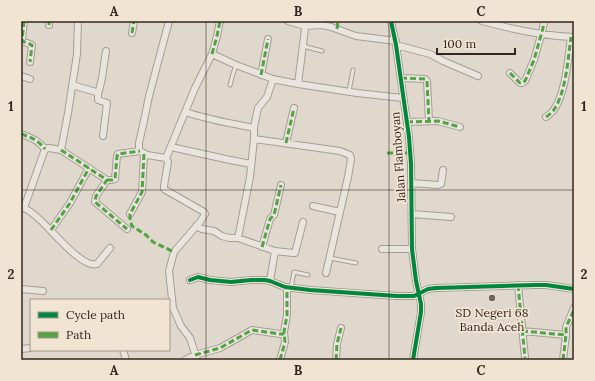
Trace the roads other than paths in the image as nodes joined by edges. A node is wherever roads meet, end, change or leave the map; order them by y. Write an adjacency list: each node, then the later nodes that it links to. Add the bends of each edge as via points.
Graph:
1 (24, 21): 22 (street, via 22,40 32,44)
2 (78, 21): 34 (street, via 77,54)
3 (134, 21): 13 (street)
4 (170, 21): 52 (street, via 149,96 139,143)
5 (220, 21): 21 (street)
6 (288, 21): 11 (street)
7 (338, 21): 12 (street)
8 (392, 21): 17 (street, Jalan Flamboyan)
9 (482, 21): 14 (street)
10 (544, 21): 14 (street)
11 (305, 24): 12 (street); 18 (street)
12 (337, 29): 17 (street, via 356,36)
13 (132, 33)
14 (541, 34): 15 (street); 25 (street, via 525,81 520,83)
15 (573, 37): 40 (street, via 564,86 555,108)
16 (268, 39): 26 (street)
17 (396, 43): 28 (street, via 430,54 442,62); 29 (street, Jalan Flamboyan)
18 (303, 46): 20 (lane); 32 (street)
19 (106, 51): 36 (street)
20 (322, 51)
21 (212, 54): 23 (street); 39 (street)
22 (30, 62)
23 (236, 65): 26 (street); 33 (lane)
24 (353, 70): 35 (lane)
25 (510, 74)
26 (261, 75): 31 (street)
27 (21, 76): 30 (street)
28 (478, 76)
29 (401, 78): 37 (street, Jalan Flamboyan); 41 (street, via 427,81)
30 (30, 79)
31 (273, 79): 32 (street); 44 (street, via 266,97 258,108)
32 (298, 84): 35 (street)
33 (230, 85)
34 (72, 86): 36 (street); 51 (street)
35 (349, 91): 37 (street)
36 (98, 92): 46 (street, via 98,100 107,103)
37 (403, 98): 42 (street, Jalan Flamboyan)
38 (294, 108): 48 (street)
39 (186, 112): 44 (street); 49 (street)
40 (546, 116)
41 (429, 121): 42 (street); 43 (street)
42 (407, 122): 58 (street, Jalan Flamboyan)
43 (460, 127)
44 (254, 128): 47 (street)
45 (21, 134): 50 (street, via 39,142)
46 (102, 136)
47 (254, 140): 48 (street); 54 (street)
48 (286, 143): 62 (street, via 340,151 350,155)
49 (171, 147): 53 (street); 54 (street)
50 (45, 149): 51 (street); 61 (street)
51 (61, 150): 55 (street)
52 (142, 152): 53 (street); 57 (street, via 118,154 116,178); 63 (street, via 142,192)
53 (166, 158): 67 (street, via 168,162 164,189 204,213)
54 (251, 164): 70 (street)
55 (89, 168): 57 (street); 69 (street, via 70,203)
56 (443, 170): 58 (street, via 442,180 438,185)
57 (108, 180): 68 (street, via 96,196 95,202)
58 (411, 183): 64 (street, Jalan Flamboyan)
59 (281, 185): 71 (street, via 274,215 270,219)
60 (313, 206): 62 (street)
61 (22, 207): 69 (street)
62 (340, 212): 76 (street)
63 (130, 214)
64 (412, 214): 65 (street); 74 (street, Jalan Flamboyan)
65 (451, 217)
66 (303, 222): 75 (street, via 295,253)
67 (196, 226): 70 (street, via 229,238); 93 (street, via 174,252 169,271 173,308 190,338)
68 (127, 229)
69 (51, 230): 72 (street, via 69,250 91,265 96,264)
70 (238, 238): 71 (street)
71 (262, 246): 75 (street)
72 (110, 248)
73 (382, 249): 74 (street)
74 (412, 249): 87 (street, Jalan Flamboyan)
75 (275, 251): 81 (street)
76 (329, 258): 77 (lane); 78 (street)
77 (356, 262)
78 (326, 273)
79 (308, 275): 83 (lane, via 294,272)
80 (190, 280): 81 (street, via 198,277 231,282)
81 (270, 281): 83 (street)
82 (518, 286): 85 (street, via 546,285); 87 (street, via 428,288); 90 (street)
83 (289, 288): 87 (street, via 397,296 414,296); 91 (street)
84 (21, 289): 86 (street)
85 (574, 289)
86 (44, 291)
87 (419, 293): 98 (street, Jalan Flamboyan, via 422,304)
88 (574, 311): 92 (street, via 566,327)
89 (341, 328): 97 (street)
90 (522, 331): 92 (street); 94 (street)
91 (284, 332): 93 (street, via 280,334 252,330 220,348); 96 (street, via 285,342)
92 (566, 335): 99 (street)
93 (196, 357): 95 (street)
94 (525, 358)
95 (185, 360)
96 (280, 360)
97 (336, 360)
98 (413, 360)
99 (563, 360)

